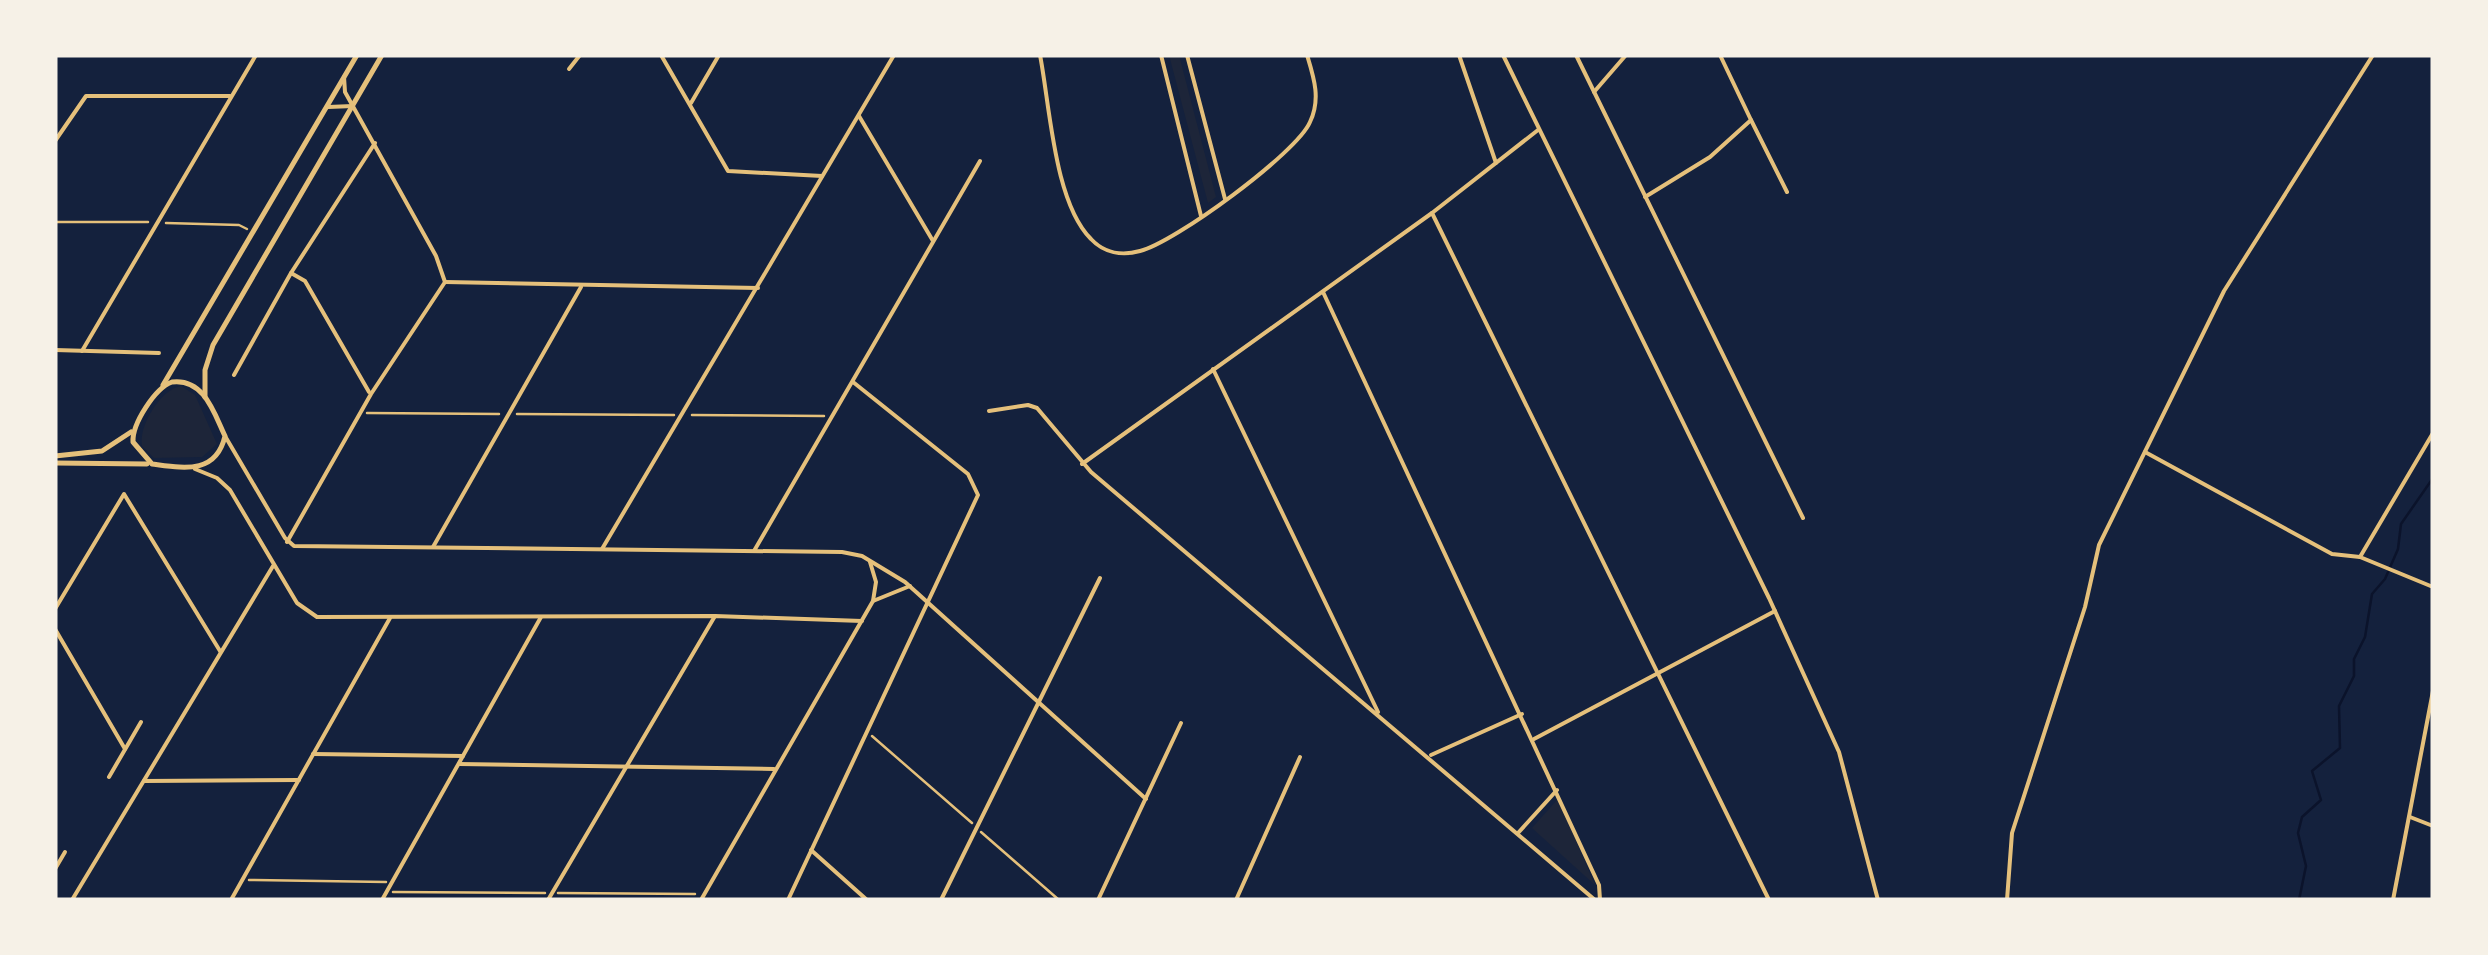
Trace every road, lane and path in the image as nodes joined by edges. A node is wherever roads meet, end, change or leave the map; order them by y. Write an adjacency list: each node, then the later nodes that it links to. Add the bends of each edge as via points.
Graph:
1 (256, 55): 21 (street)
2 (357, 55): 19 (street)
3 (382, 55): 23 (street)
4 (580, 55): 18 (street)
5 (661, 55): 22 (street)
6 (720, 55): 22 (street)
7 (894, 55): 25 (street)
8 (1040, 55): 37 (street, via 1068,200 1091,239 1107,250 1135,252 1164,242)
9 (1162, 55): 37 (street)
10 (1187, 55): 35 (street)
11 (1307, 55): 35 (street, via 1316,94 1310,125 1291,149)
12 (1459, 55): 31 (street)
13 (1504, 55): 27 (street)
14 (1576, 55): 20 (street)
15 (1626, 55): 20 (street)
16 (1720, 55): 26 (street)
17 (2373, 55): 61 (street, via 2228,284)
18 (569, 69)
19 (344, 77): 23 (street); 24 (street)
20 (1594, 92): 34 (street)
21 (232, 96): 28 (street, via 86,96); 45 (street)
22 (690, 104): 32 (street, via 730,172)
23 (353, 106): 24 (street); 29 (street); 52 (street, via 213,345)
24 (326, 108): 50 (street)
25 (858, 114): 32 (street); 38 (street)
26 (1751, 120): 33 (street); 34 (street, via 1710,157)
27 (1538, 130): 31 (street); 81 (street)
28 (55, 141)
29 (375, 143): 39 (street); 40 (street)
30 (980, 161): 38 (street)
31 (1496, 163): 36 (street)
32 (822, 176): 42 (street)
33 (1787, 192)
34 (1645, 197): 67 (street)
35 (1225, 199): 37 (street)
36 (1432, 213): 43 (street); 88 (street)
37 (1201, 216)
38 (932, 241): 49 (street)
39 (290, 273): 48 (street); 51 (street, via 305,281)
40 (445, 282): 41 (street); 51 (street)
41 (581, 287): 42 (street); 55 (street)
42 (758, 288): 56 (street)
43 (1323, 292): 47 (street); 92 (street)
44 (55, 350): 45 (street)
45 (82, 351): 46 (street)
46 (158, 353)
47 (1213, 370): 65 (street); 91 (street)
48 (234, 375)
49 (853, 382): 57 (street); 79 (street, via 977,487)
50 (163, 385): 52 (street, via 184,381); 58 (street)
51 (371, 394): 54 (street)
52 (205, 396): 60 (street)
53 (990, 411): 65 (street, via 1034,406)
54 (360, 413): 55 (path); 68 (street)
55 (510, 414): 56 (path); 69 (street)
56 (682, 415): 57 (path); 70 (street)
57 (833, 416): 71 (street)
58 (133, 430): 62 (street, via 102,451); 64 (street, via 136,450)
59 (2433, 433): 72 (street)
60 (225, 436): 66 (street, via 217,455); 68 (street)
61 (2145, 452): 72 (street, via 2332,554); 133 (street, via 2095,556 2085,607 2013,828)
62 (55, 456)
63 (55, 464): 64 (street)
64 (152, 464): 66 (street)
65 (1082, 464): 91 (street)
66 (195, 469): 74 (street, via 230,490)
67 (1802, 518)
68 (287, 542): 69 (street)
69 (433, 548): 70 (street)
70 (602, 549): 71 (street)
71 (754, 551): 73 (street, via 842,552)
72 (2360, 557): 77 (street)
73 (869, 559): 76 (street); 78 (street)
74 (273, 565): 84 (street, via 313,616); 87 (street)
75 (1100, 578): 90 (street)
76 (910, 586): 78 (street); 79 (street)
77 (2433, 588)
78 (873, 601): 85 (street)
79 (928, 606): 90 (street); 95 (street)
80 (55, 609): 87 (street, via 124,494)
81 (1775, 611): 88 (street); 132 (street, via 1844,764)
82 (715, 616): 83 (street); 85 (street); 103 (street)
83 (541, 617): 84 (street); 99 (street)
84 (390, 618): 98 (street)
85 (862, 621): 104 (street)
86 (55, 629): 97 (street)
87 (220, 651): 107 (street)
88 (1657, 673): 96 (street); 131 (street)
89 (2433, 691): 110 (street)
90 (1036, 702): 109 (street); 112 (street)
91 (1378, 713): 100 (street)
92 (1522, 714): 96 (street); 100 (street)
93 (140, 722): 97 (street)
94 (1181, 724): 109 (street)
95 (868, 732): 112 (path); 114 (street)
96 (1534, 739): 108 (street)
97 (125, 749): 105 (street)
98 (314, 754): 99 (street); 106 (street)
99 (463, 756): 102 (street)
100 (1429, 756): 113 (street)
101 (1300, 757): 129 (street)
102 (459, 764): 103 (street); 118 (street)
103 (624, 769): 104 (street); 122 (street)
104 (776, 770): 123 (street)
105 (109, 777)
106 (298, 780): 107 (street); 117 (street)
107 (144, 781): 119 (street)
108 (1557, 790): 113 (street); 130 (street, via 1602,892)
109 (1146, 799): 128 (street)
110 (2410, 817): 111 (street); 134 (street)
111 (2433, 826)
112 (976, 827): 126 (street); 127 (path)
113 (1518, 833): 130 (street)
114 (812, 850): 124 (street); 125 (street)
115 (65, 852): 116 (street)
116 (55, 869)
117 (242, 880): 118 (path); 120 (street)
118 (392, 882): 121 (street)
119 (72, 900)
120 (231, 900)
121 (382, 900)
122 (548, 900)
123 (701, 900)
124 (788, 900)
125 (867, 900)
126 (941, 900)
127 (1059, 900)
128 (1098, 900)
129 (1236, 900)
130 (1598, 900)
131 (1768, 900)
132 (1878, 900)
133 (2007, 900)
134 (2393, 900)

